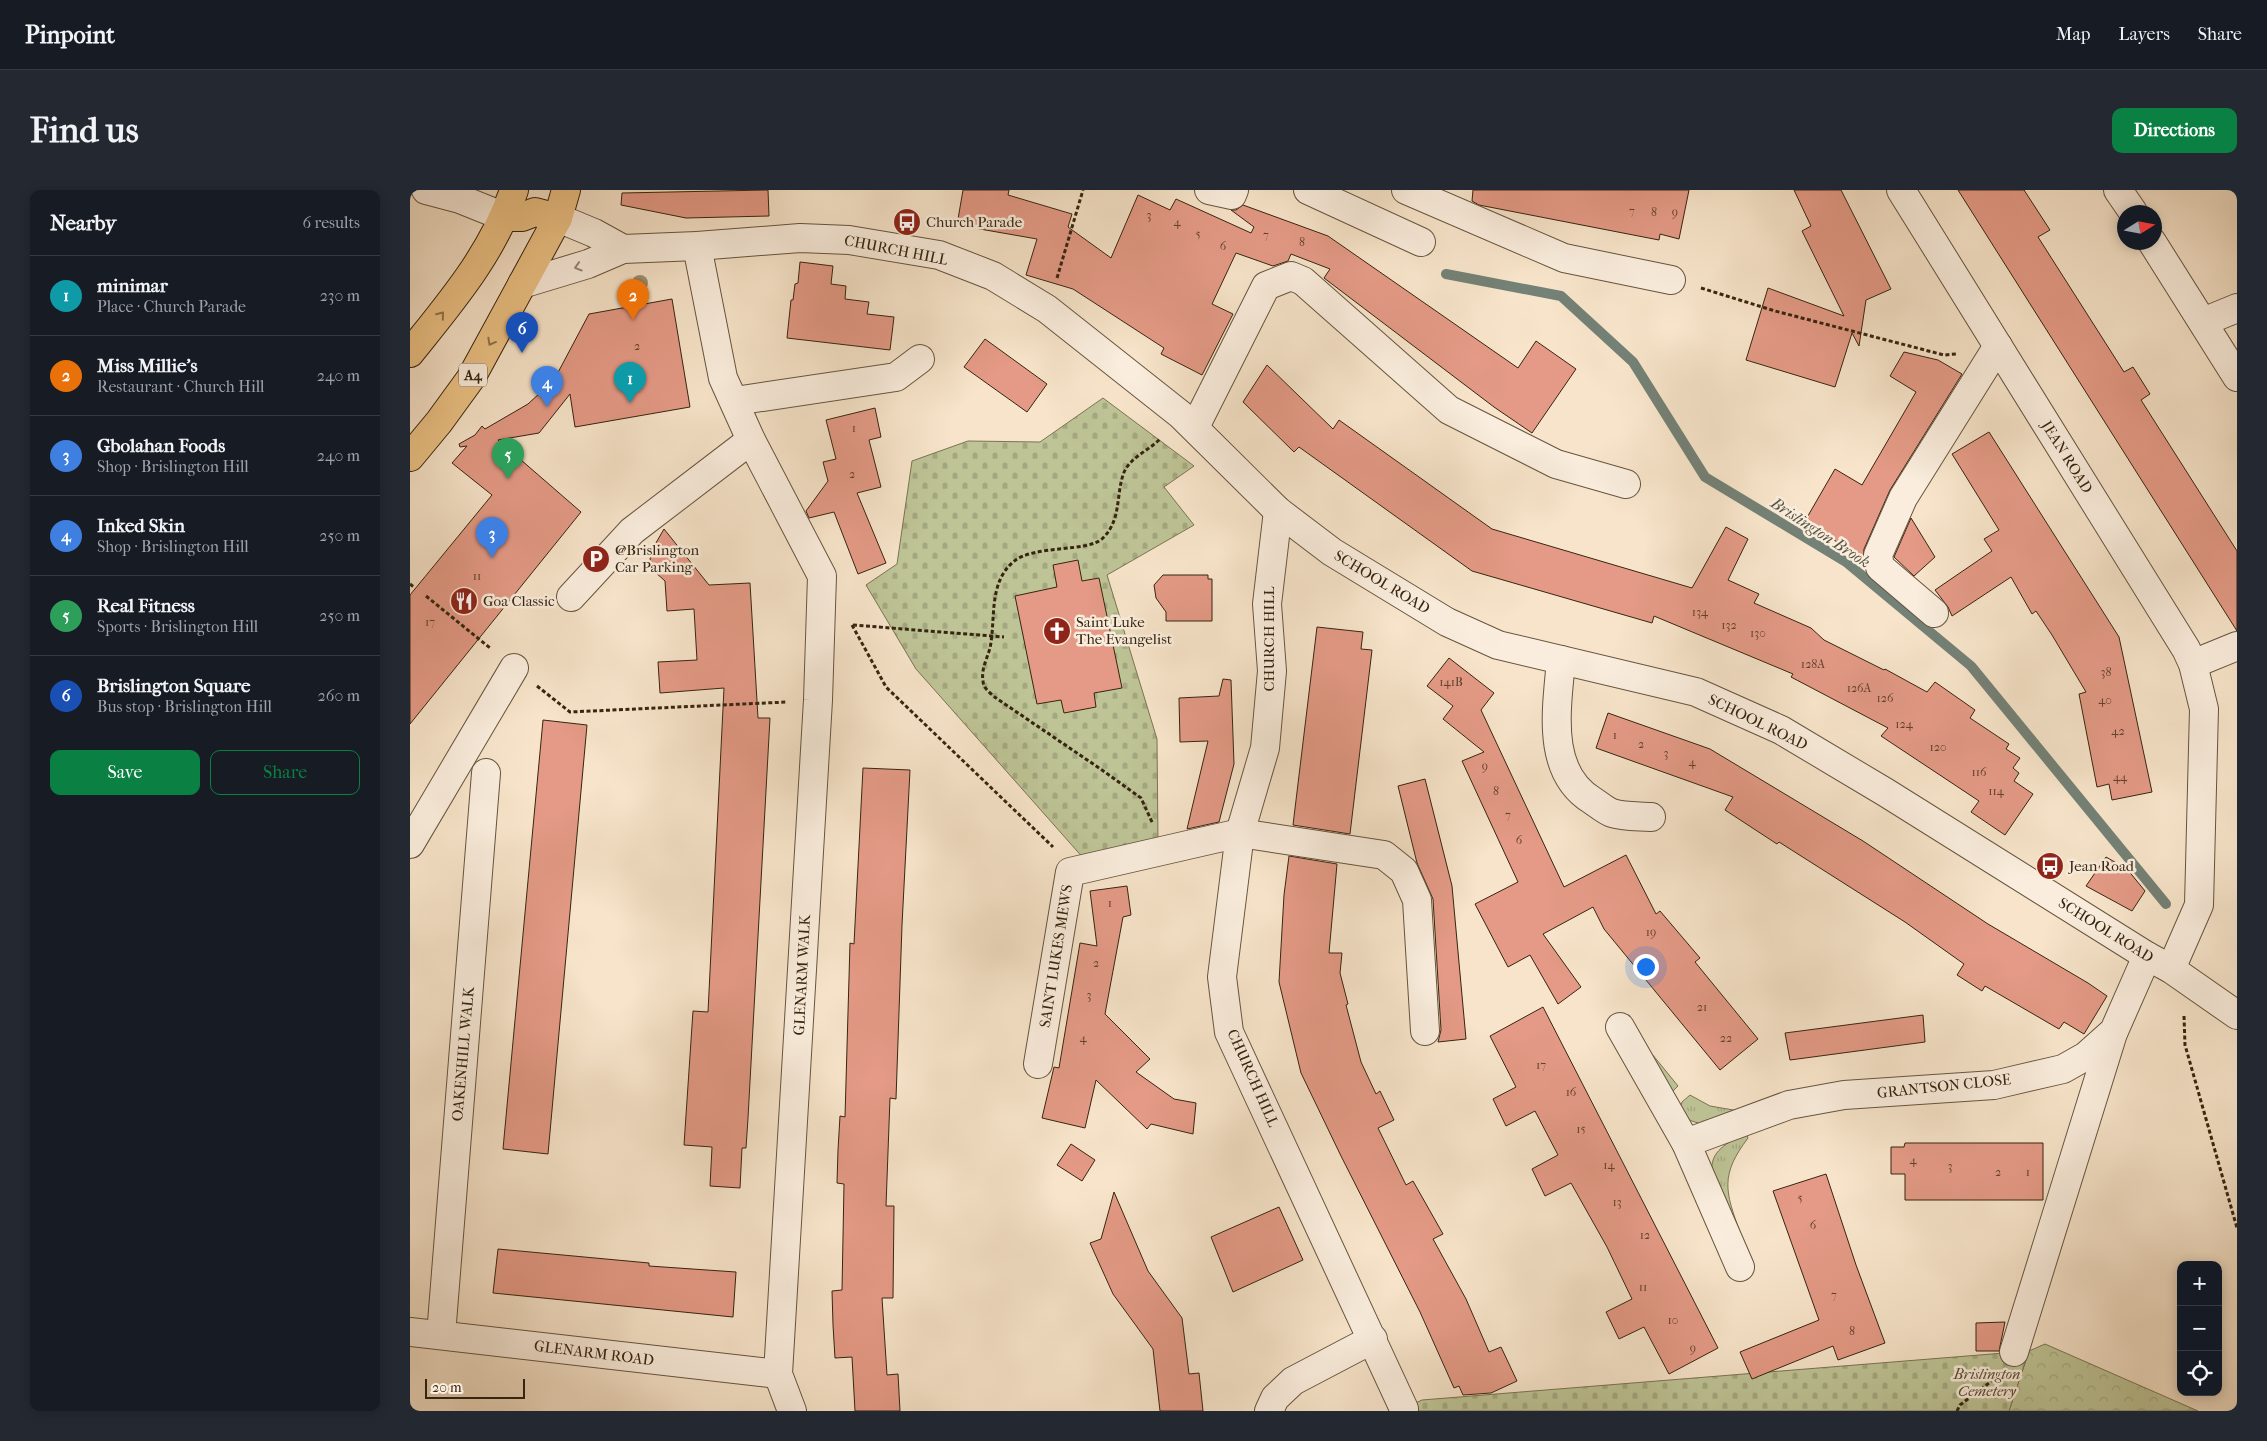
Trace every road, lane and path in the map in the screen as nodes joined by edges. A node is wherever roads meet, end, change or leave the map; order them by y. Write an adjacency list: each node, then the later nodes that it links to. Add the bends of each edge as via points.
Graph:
1 (426, 190): 12 (street)
2 (514, 190): 12 (highway)
3 (566, 190): 13 (highway, A4)
4 (1083, 190): 21 (path)
5 (1209, 190): 6 (street, via 1232,194)
6 (1234, 190)
7 (1308, 190): 14 (street)
8 (1406, 190): 18 (street, via 1564,258)
9 (1901, 190): 23 (street, JEAN ROAD)
10 (2118, 190): 11 (street)
11 (2128, 205)
12 (505, 217): 13 (highway, via 522,218 535,212); 24 (highway, one-way to 12, via 455,298 488,250)
13 (558, 218): 16 (street); 19 (highway, A4)
14 (1422, 242)
15 (697, 246): 16 (street, CHURCH HILL); 21 (street, CHURCH HILL, via 800,238 850,240 939,255 993,276); 27 (street, via 724,378)
16 (623, 249): 19 (street, CHURCH HILL, one-way to 19, via 588,264)
17 (2157, 250): 22 (street)
18 (1671, 280): 23 (path, via 1944,355 1969,354)
19 (522, 284): 28 (highway, A4, one-way to 28, via 471,378)
20 (2237, 308): 22 (street)
21 (1047, 309): 29 (street, CHURCH HILL)
22 (2203, 322): 26 (street)
23 (1998, 346): 40 (street, via 1903,498 1878,555 1880,567); 47 (street, JEAN ROAD)
24 (410, 353)
25 (920, 359): 27 (street, via 896,377)
26 (2237, 376)
27 (735, 401): 31 (street)
28 (439, 422): 30 (highway); 33 (highway, A4)
29 (1195, 427): 34 (street, via 1266,286 1290,276 1304,281 1449,410 1556,464); 35 (street, CHURCH HILL)
30 (410, 432)
31 (751, 440): 39 (street, via 632,531); 49 (street, GLENARM WALK, via 822,576)
32 (1157, 442): 44 (path, via 1130,463 1123,474 1117,514 1110,530 1100,541 1028,553 1013,562 1000,579 995,596)
33 (410, 457)
34 (1626, 484)
35 (1278, 510): 46 (street, SCHOOL ROAD, via 1332,552 1447,622 1498,645); 52 (street, CHURCH HILL, via 1267,604 1272,672 1265,748)
36 (410, 584): 37 (path)
37 (415, 588)
38 (426, 596): 48 (path)
39 (570, 597)
40 (1934, 613)
41 (847, 616): 42 (path)
42 (852, 624): 44 (path); 55 (path, via 886,687 1064,858)
43 (1004, 637): 44 (path)
44 (992, 638): 54 (path, via 982,682 990,694 1141,798)
45 (2237, 646): 47 (street)
46 (1561, 660): 51 (street, via 1556,714 1558,747 1568,778 1585,797 1611,813); 56 (street, SCHOOL ROAD, via 1696,692 1781,730)
47 (2193, 664): 57 (street, JEAN ROAD, via 2204,709 2199,905)
48 (514, 668): 49 (path, via 570,712); 53 (street)
49 (818, 700): 71 (street, GLENARM WALK)
50 (486, 773): 68 (street, OAKENHILL WALK)
51 (1651, 817)
52 (1240, 833): 54 (street, SAINT LUKES MEWS); 61 (street, via 1384,855 1404,870 1417,900); 69 (street, CHURCH HILL, via 1222,977 1230,1032)
53 (410, 844)
54 (1164, 850): 55 (street, SAINT LUKES MEWS)
55 (1070, 872): 63 (street, SAINT LUKES MEWS)
56 (2147, 956): 57 (street, SCHOOL ROAD); 62 (street, GRANTSON CLOSE)
57 (2171, 969): 58 (street, SCHOOL ROAD)
58 (2201, 990): 59 (street, SCHOOL ROAD); 65 (path, via 2184,1015 2186,1045)
59 (2237, 1015)
60 (1620, 1027): 64 (street)
61 (1425, 1031)
62 (2114, 1031): 64 (street, GRANTSON CLOSE, via 2086,1056 2063,1069 1994,1085 1844,1095 1789,1105); 70 (street)
63 (1038, 1064)
64 (1686, 1143): 66 (street)
65 (2237, 1228)
66 (1740, 1266)
67 (410, 1332): 68 (street, GLENARM ROAD)
68 (441, 1335): 71 (street, GLENARM ROAD)
69 (1373, 1339): 72 (street, CHURCH HILL); 74 (street, via 1293,1381 1275,1398)
70 (2014, 1352): 75 (path, via 1999,1376 1960,1405)
71 (778, 1374): 73 (street)
72 (1404, 1408)
73 (792, 1411)
74 (1270, 1411)
75 (1957, 1411)

